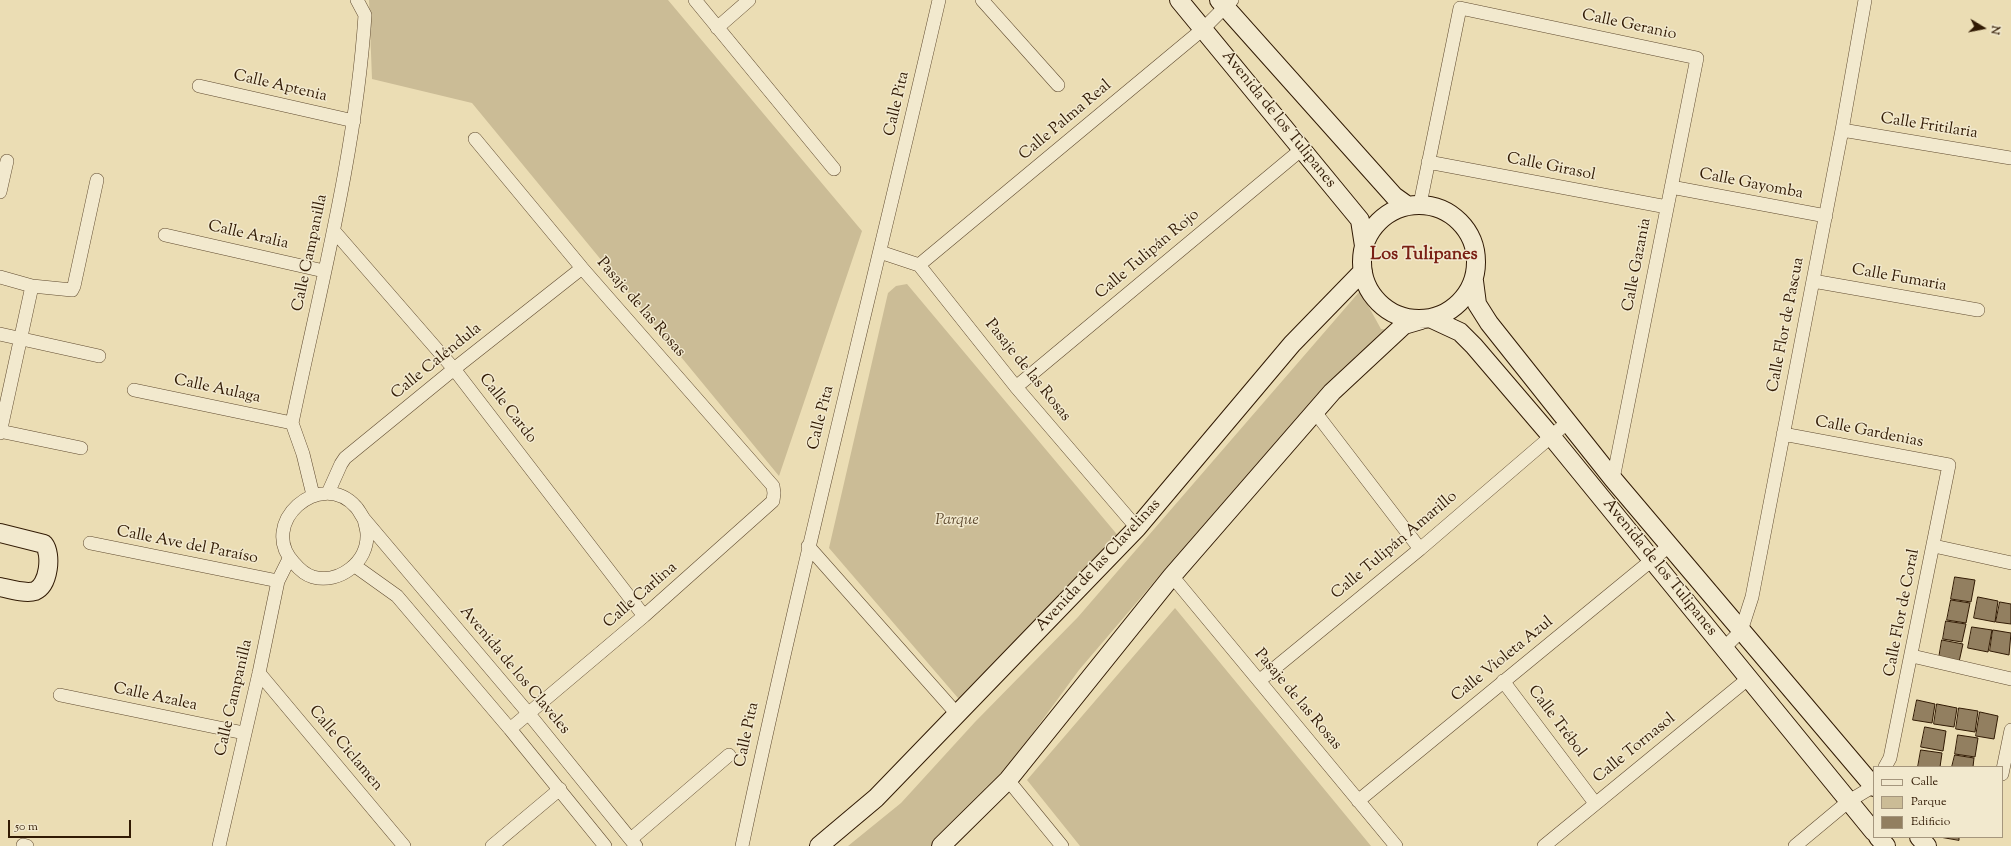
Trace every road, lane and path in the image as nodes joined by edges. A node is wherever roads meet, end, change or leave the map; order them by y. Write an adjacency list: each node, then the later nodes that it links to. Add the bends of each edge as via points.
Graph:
1 (357, 0): 14 (street, Calle Campanilla, via 365,15)
2 (695, 0): 9 (street)
3 (749, 0): 9 (street)
4 (939, 0): 31 (street, Calle Pita)
5 (982, 0): 12 (street)
6 (1179, 0): 10 (street, Avenida de los Tulipanes)
7 (1865, 0): 15 (street, Calle Flor de Pascua)
8 (1225, 2): 10 (street, Calle Palma Real); 25 (street, Avenida de los Tulipanes, via 1394,196)
9 (717, 28): 21 (street)
10 (1203, 29): 17 (street, Avenida de los Tulipanes); 32 (street, Calle Palma Real)
11 (1697, 58): 20 (street, Calle Geranio, via 1460,8); 23 (street, Calle Gazania)
12 (1058, 85)
13 (199, 86): 14 (street, Calle Aptenia)
14 (354, 121): 28 (street, Calle Campanilla)
15 (1842, 130): 18 (street, Calle Fritilaria); 27 (street, Calle Flor de Pascua)
16 (475, 139): 33 (street, Pasaje de las Rosas)
17 (1302, 150): 30 (street, Avenida de los Tulipanes, via 1360,220); 46 (street, Calle Tulipán Rojo)
18 (2011, 158)
19 (6, 161): 24 (street)
20 (1428, 162): 25 (street); 26 (street, Calle Girasol)
21 (834, 169)
22 (97, 180): 39 (street, via 74,286 69,291)
23 (1671, 187): 26 (street, Calle Gazania); 27 (street, Calle Gayomba)
24 (0, 192)
25 (1414, 205): 30 (street, via 1396,209 1385,216 1376,224); 37 (street, via 1444,210 1463,225 1470,234 1477,257)
26 (1667, 207): 56 (street, Calle Gazania)
27 (1826, 216): 38 (street, Calle Flor de Pascua)
28 (334, 231): 34 (street, Calle Campanilla); 45 (street, Calle Cardo)
29 (165, 235): 34 (street, Calle Aralia)
30 (1364, 246): 35 (street)
31 (880, 252): 32 (street); 64 (street, Calle Pita)
32 (919, 265): 46 (street, Pasaje de las Rosas)
33 (582, 268): 45 (street, Calle Caléndula); 59 (street, Pasaje de las Rosas, via 773,486)
34 (324, 271): 50 (street, Calle Campanilla)
35 (1363, 271): 41 (street, via 1371,294 1379,303 1398,316); 61 (street, Avenida de las Clavelinas, via 1292,344)
36 (0, 277): 39 (street)
37 (1474, 281): 41 (street, via 1462,301 1443,315); 49 (street, Avenida de los Tulipanes, via 1477,304)
38 (1813, 281): 40 (street, Calle Fumaria); 52 (street, Calle Flor de Pascua)
39 (32, 286): 43 (street)
40 (1978, 310)
41 (1426, 320): 48 (street, via 1404,325 1332,392); 53 (street, Avenida de los Tulipanes, via 1460,332)
42 (0, 334): 43 (street)
43 (20, 339): 44 (street); 51 (street)
44 (98, 356)
45 (454, 369): 57 (street, Calle Caléndula, via 345,458); 75 (street, Calle Cardo)
46 (1016, 387): 61 (street, Pasaje de las Rosas)
47 (134, 390): 50 (street, Calle Aulaga)
48 (1315, 412): 67 (street); 72 (street)
49 (1568, 422): 53 (street, Calle Tulipán Amarillo); 56 (street, Avenida de los Tulipanes)
50 (292, 424): 58 (street, via 303,454)
51 (0, 431): 54 (street)
52 (1783, 434): 55 (street, Calle Gardenias); 76 (street, Calle Flor de Pascua, via 1752,597)
53 (1551, 436): 67 (street, Calle Tulipán Amarillo); 69 (street, Avenida de los Tulipanes)
54 (82, 448)
55 (1949, 465): 66 (street, Calle Flor de Coral)
56 (1613, 479): 65 (street, Avenida de los Tulipanes)
57 (328, 493): 58 (street); 60 (street, via 343,497 355,506)
58 (313, 495): 68 (street, via 299,502 288,514 283,529 283,545)
59 (773, 500): 75 (street, Calle Carlina)
60 (364, 519): 71 (street, via 367,535 364,552); 85 (street, Avenida de los Claveles)
61 (1137, 528): 86 (street, Avenida de las Clavelinas)
62 (0, 533): 74 (street, via 44,544 49,557 44,582 33,592)
63 (90, 543): 73 (street, Calle Ave del Paraíso)
64 (808, 546): 86 (street); 108 (street, Calle Pita)
65 (1669, 546): 69 (street, Calle Violeta Azul); 76 (street, Avenida de los Tulipanes)
66 (1934, 546): 70 (street); 78 (street, Calle Flor de Coral)
67 (1420, 549): 82 (street, Calle Tulipán Amarillo)
68 (290, 559): 71 (street, via 300,570 320,578 342,574); 73 (street, Calle Campanilla)
69 (1653, 560): 77 (street, Avenida de los Tulipanes); 83 (street, Calle Violeta Azul)
70 (2011, 563)
71 (355, 566): 87 (street, via 397,596)
72 (1172, 576): 82 (street, Pasaje de las Rosas); 93 (street)
73 (278, 581): 79 (street, Calle Campanilla)
74 (0, 588)
75 (644, 616): 85 (street, Calle Carlina)
76 (1741, 631): 77 (street, Calle Flor de Pascua); 94 (street, Avenida de los Tulipanes)
77 (1724, 648): 80 (street, Avenida de los Tulipanes)
78 (1912, 656): 81 (street); 91 (street, Calle Flor de Coral, via 1890,758)
79 (259, 673): 89 (street, Calle Campanilla); 105 (street, Calle Ciclamen)
80 (1749, 678): 98 (street, Avenida de los Tulipanes); 99 (street, Calle Tornasol)
81 (2011, 679)
82 (1259, 681): 97 (street, Pasaje de las Rosas)
83 (1503, 682): 97 (street, Calle Violeta Azul); 99 (street, Calle Trébol)
84 (60, 695): 89 (street, Calle Azalea)
85 (529, 714): 87 (street, Calle Carlina); 103 (street, Avenida de los Claveles)
86 (957, 714): 109 (street, Avenida de las Clavelinas, via 876,798)
87 (510, 729): 96 (street)
88 (2011, 730): 92 (street)
89 (244, 734): 104 (street, Calle Campanilla)
90 (728, 755): 103 (street)
91 (1886, 766)
92 (2003, 769)
93 (1008, 780): 110 (street); 111 (street)
94 (1873, 786)
95 (1873, 788): 98 (street)
96 (560, 789): 106 (street); 107 (street)
97 (1358, 801): 112 (street, Pasaje de las Rosas)
98 (1849, 801): 100 (street, Avenida de los Tulipanes); 114 (street)
99 (1596, 803): 113 (street, Calle Tornasol)
100 (1873, 831)
101 (1879, 838): 115 (street)
102 (1920, 838): 116 (street)
103 (634, 842)
104 (218, 846)
105 (404, 846)
106 (492, 846)
107 (605, 846)
108 (742, 846)
109 (819, 846)
110 (941, 846)
111 (1062, 846)
112 (1396, 846)
113 (1544, 846)
114 (1795, 846)
115 (1886, 846)
116 (1927, 846)

